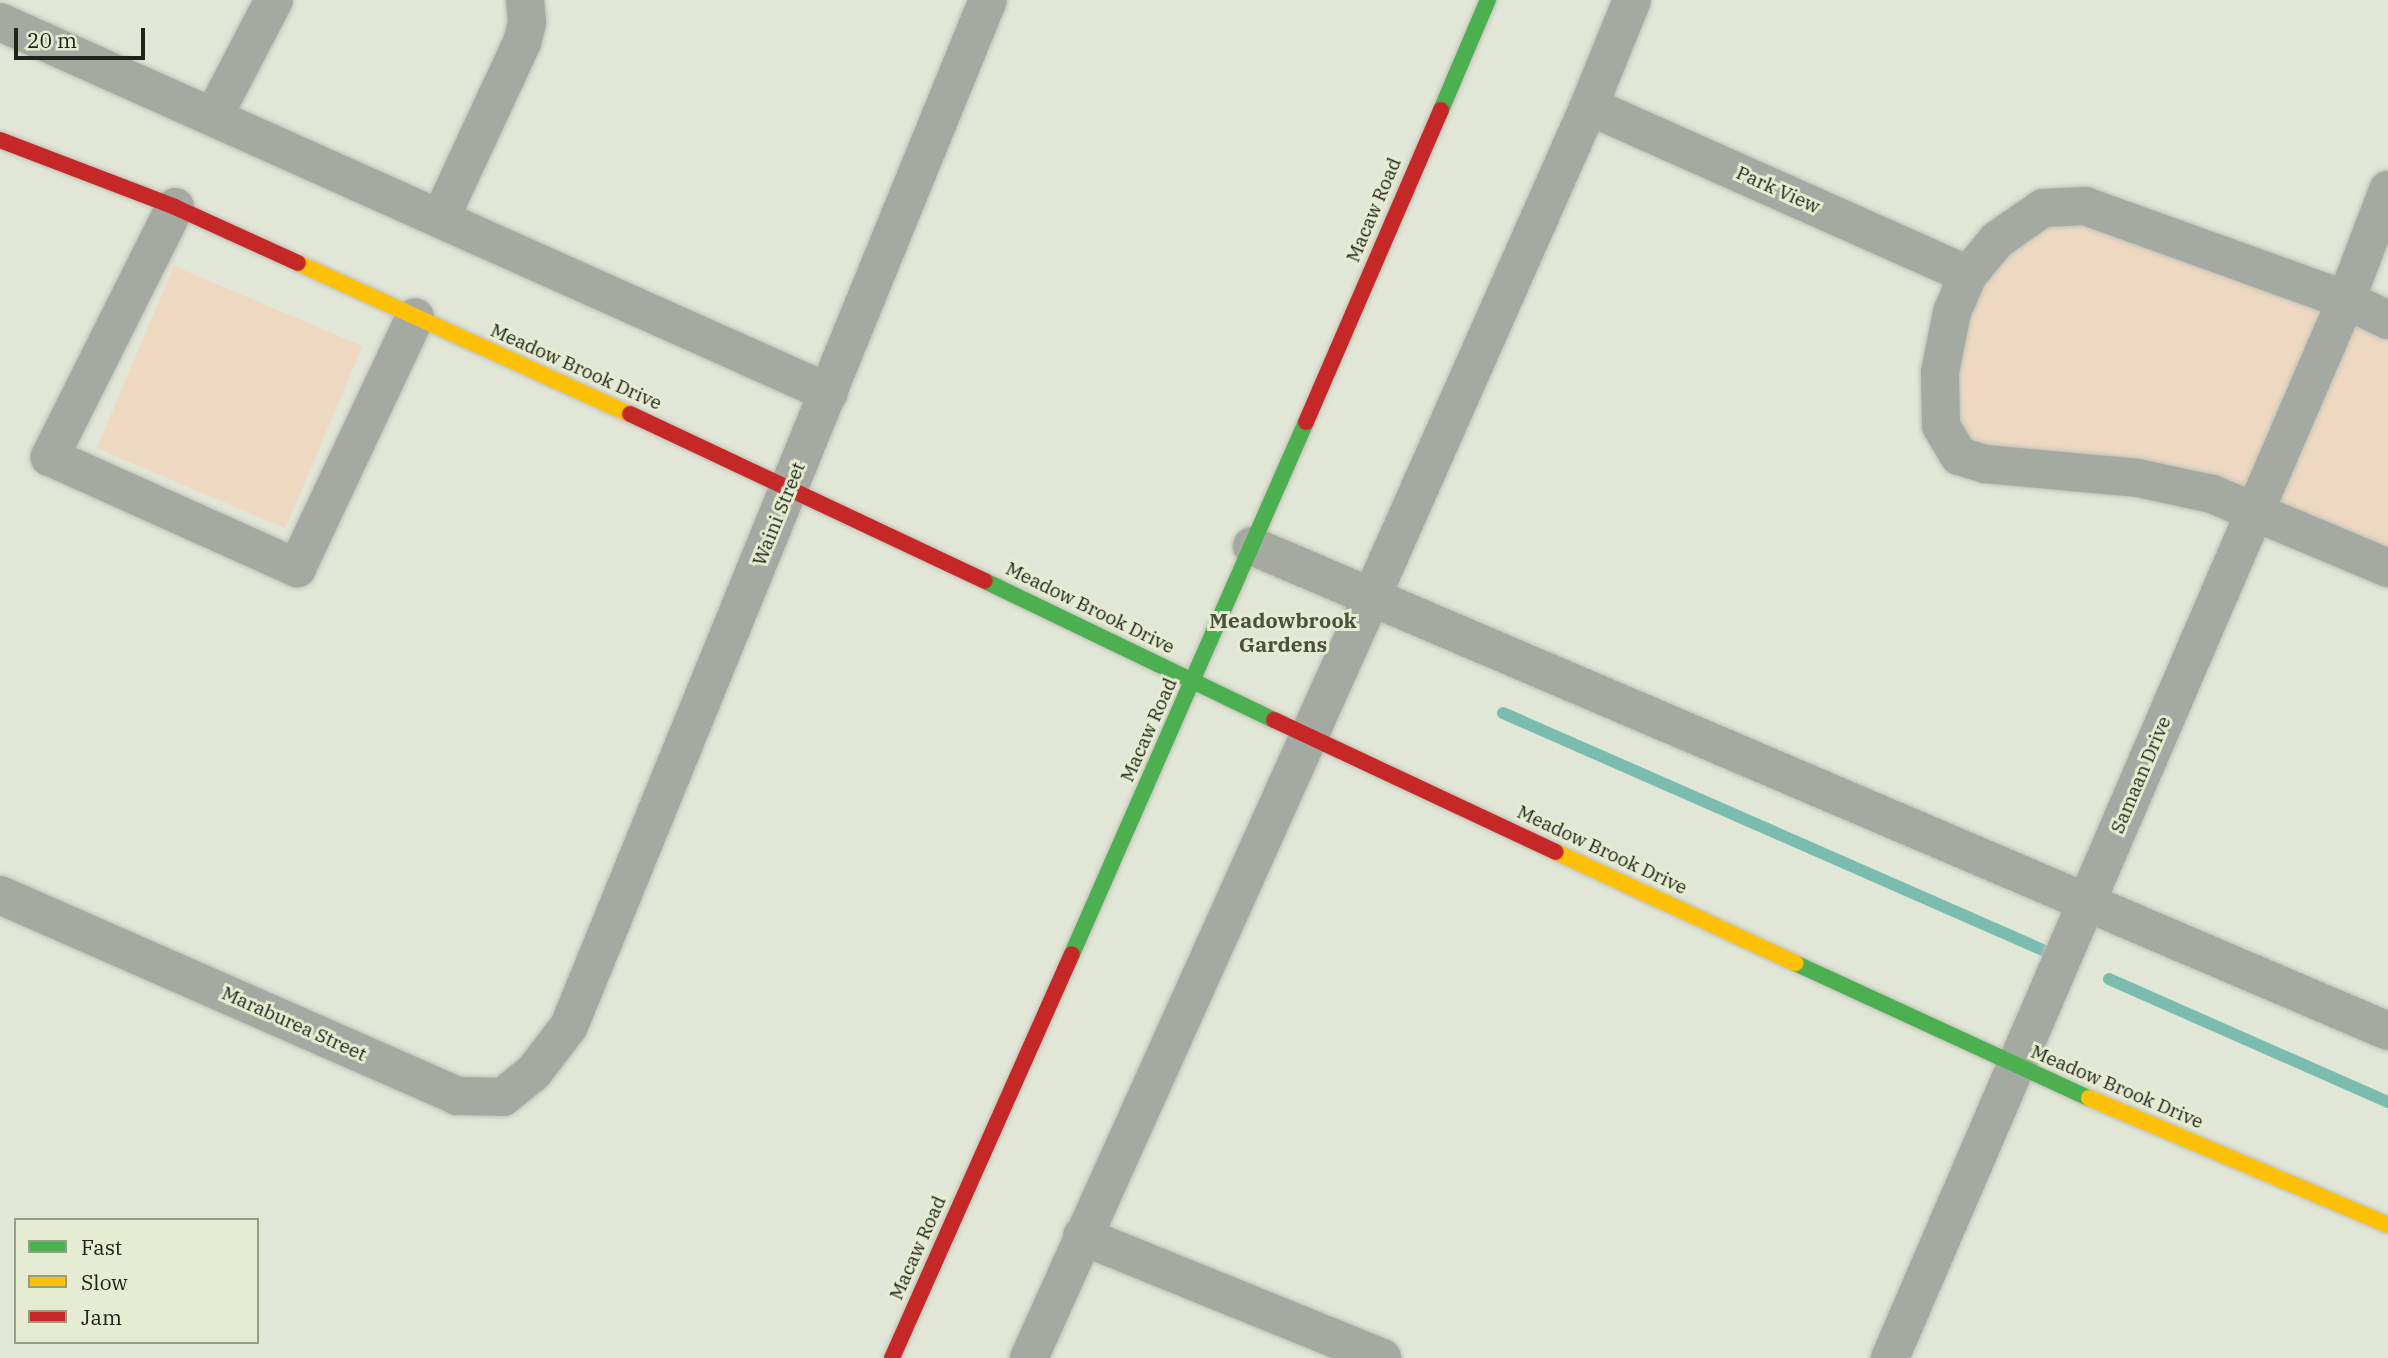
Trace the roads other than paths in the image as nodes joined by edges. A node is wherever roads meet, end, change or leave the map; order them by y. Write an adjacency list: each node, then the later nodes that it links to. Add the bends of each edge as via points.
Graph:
1 (274, 0): 8 (street)
2 (525, 0): 12 (street, via 523,42)
3 (988, 0): 17 (street, Waini Street)
4 (1488, 0): 20 (street, Macaw Road)
5 (1632, 0): 7 (street)
6 (0, 22): 8 (street)
7 (1588, 106): 13 (street, Park View); 22 (street)
8 (213, 117): 12 (street)
9 (0, 140): 11 (street, Meadow Brook Drive)
10 (2388, 190): 14 (street, Samaan Drive)
11 (175, 207): 15 (street, Meadow Brook Drive); 15 (street, via 50,457 297,568)
12 (440, 219): 17 (street)
13 (1968, 275): 14 (street, via 1997,240 2042,208 2085,206); 19 (street, via 1952,312 1940,372 1941,426 1959,456 1985,464 2138,478 2212,494)
14 (2346, 300): 16 (street); 19 (street, Samaan Drive)
15 (415, 317): 18 (street, Meadow Brook Drive)
16 (2388, 320)
17 (829, 393): 18 (street, Waini Street)
18 (790, 487): 23 (street, Meadow Brook Drive); 27 (street, Waini Street)
19 (2254, 513): 21 (street); 26 (street, Samaan Drive)
20 (1252, 546): 22 (street); 23 (street, Macaw Road)
21 (2388, 568)
22 (1371, 598): 24 (street); 26 (street)
23 (1194, 681): 24 (street, Meadow Brook Drive); 32 (street, Macaw Road)
24 (1308, 736): 29 (street, Meadow Brook Drive); 31 (street)
25 (0, 895): 27 (street, Maraburea Street, via 457,1096 503,1097 533,1073)
26 (2087, 903): 28 (street); 29 (street, Samaan Drive)
27 (569, 1027)
28 (2388, 1031)
29 (2017, 1067): 30 (street, Meadow Brook Drive); 35 (street, Samaan Drive)
30 (2388, 1225)
31 (1082, 1236): 33 (street); 34 (street)
32 (892, 1358)
33 (1029, 1358)
34 (1382, 1358)
35 (1890, 1358)

